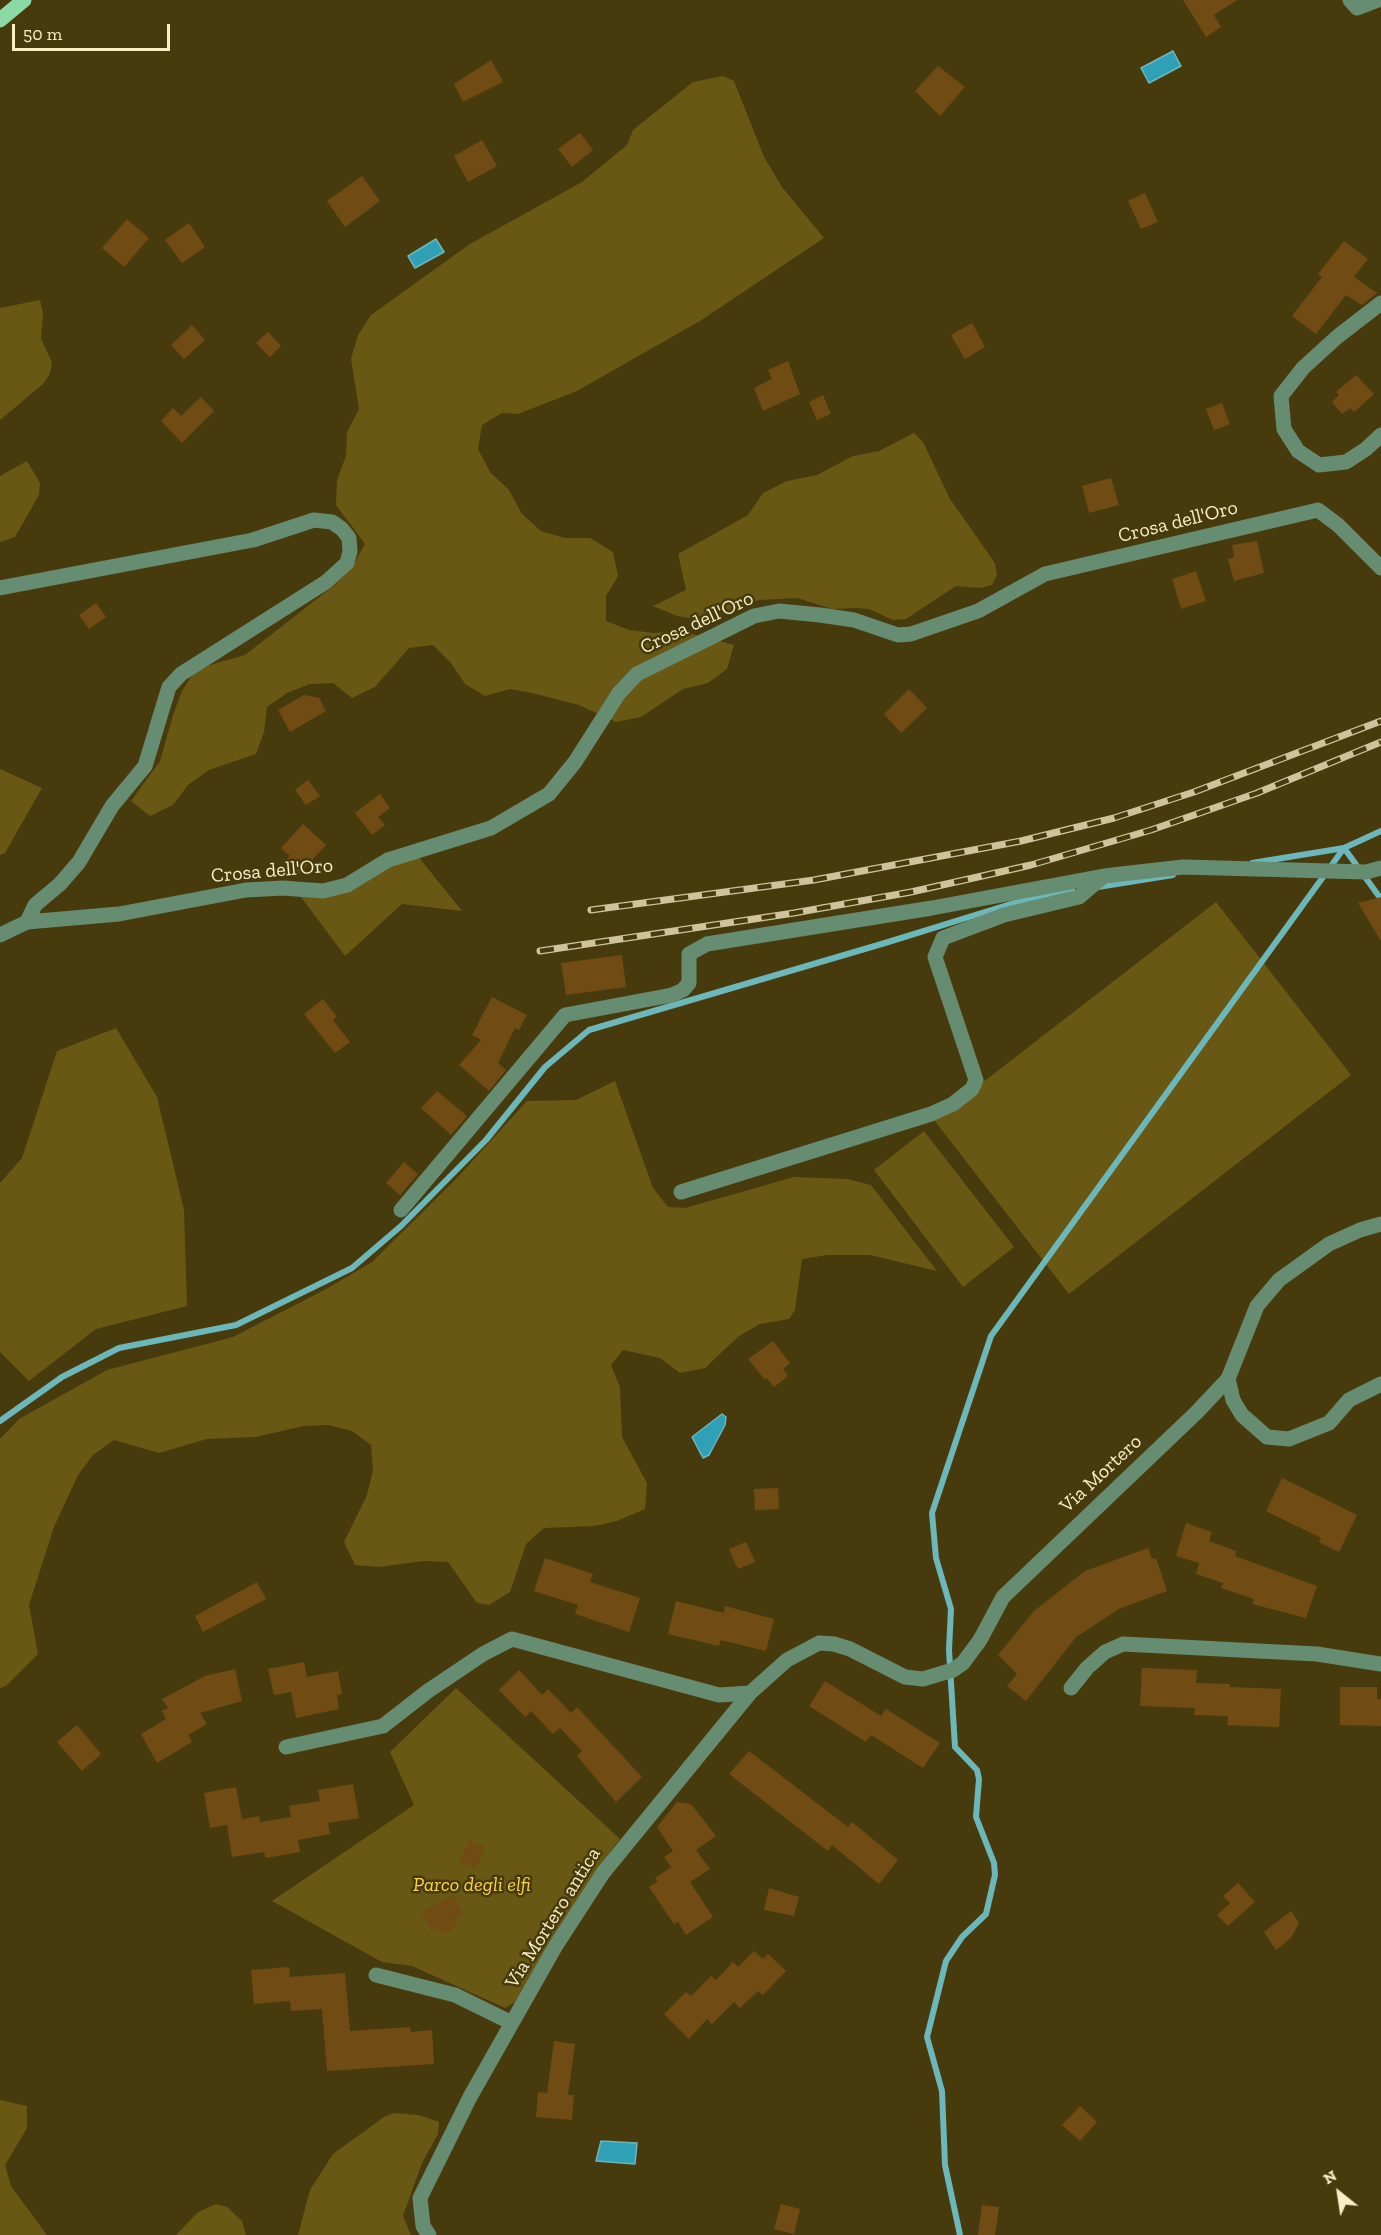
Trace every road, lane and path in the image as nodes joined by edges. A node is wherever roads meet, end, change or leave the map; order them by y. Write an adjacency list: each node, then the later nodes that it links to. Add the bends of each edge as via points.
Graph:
1 (24, 0): 4 (main road)
2 (1350, 0): 3 (street, via 1357,8)
3 (1378, 0)
4 (0, 20)
5 (1381, 303): 6 (street, via 1337,336 1303,368 1281,396 1284,429 1298,451 1319,465 1346,462)
6 (1381, 435)
7 (1381, 568): 11 (street, Crosa dell'Oro, via 1318,510 1045,573 978,611 912,634 898,635 854,620 779,610 754,616 637,674 549,794 491,828 388,860 347,885 323,891 246,890 119,914)
8 (0, 588): 11 (street, via 253,540 314,520 332,522 349,538 347,563 326,582 181,674 168,687 145,766 112,806 79,862 35,905)
9 (1381, 868): 10 (street, via 1366,872 1183,867)
10 (1104, 876): 13 (street, via 1079,897 1004,915 943,938 935,957 976,1080 972,1089 953,1104); 14 (street, via 707,944 689,954 689,983 683,990 565,1015)
11 (27, 922): 12 (street, Crosa dell'Oro)
12 (0, 935)
13 (681, 1192)
14 (401, 1210)
15 (1381, 1224): 16 (street, Via Mortero, via 1329,1244 1280,1280 1257,1306)
16 (1228, 1379): 17 (street, via 1233,1401 1242,1415 1267,1437 1289,1439 1329,1423 1349,1400); 18 (street, Via Mortero, via 1003,1597 980,1640 953,1670 923,1678 905,1677 850,1649)
17 (1381, 1384)
18 (819, 1643): 21 (street, Via Mortero antica, via 787,1660)
19 (1381, 1664): 20 (street, via 1317,1654 1123,1644 1105,1652)
20 (1071, 1688)
21 (750, 1694): 22 (street, via 719,1695 512,1639 483,1653 383,1726); 24 (street, Via Mortero antica, via 603,1873)
22 (286, 1748)
23 (376, 1976): 24 (street, via 455,1995)
24 (512, 2023): 25 (street, Via Mortero antica, via 420,2198 423,2226)
25 (429, 2235)

